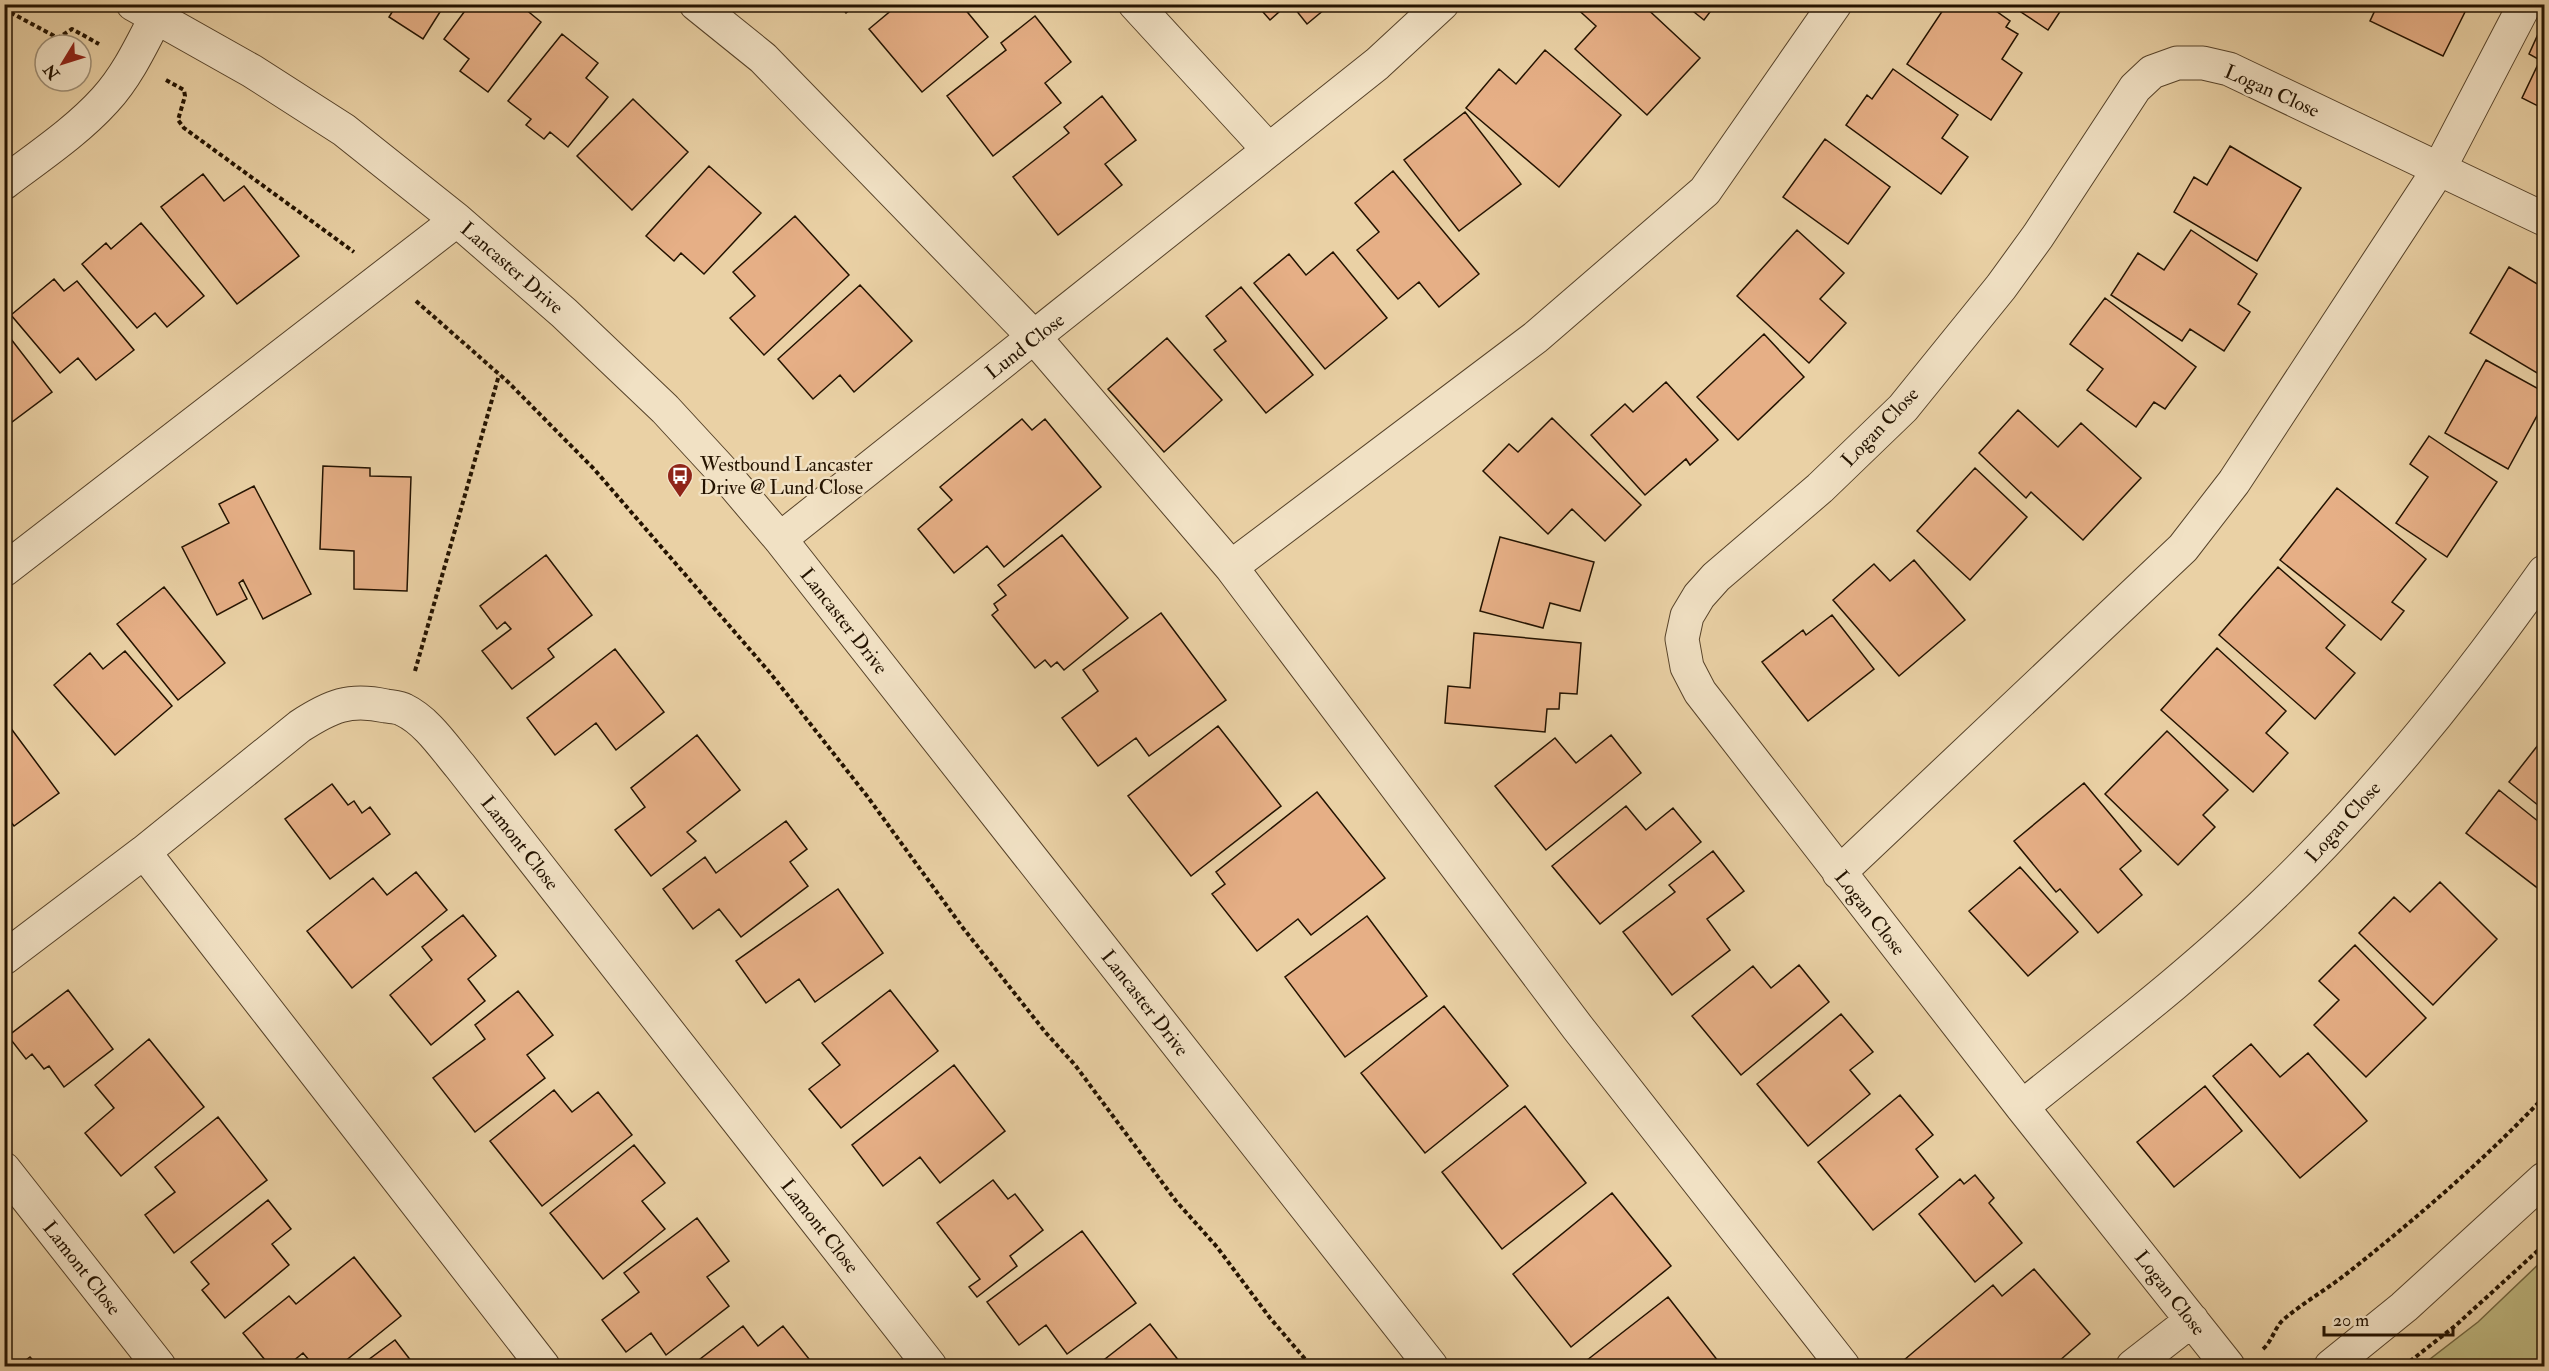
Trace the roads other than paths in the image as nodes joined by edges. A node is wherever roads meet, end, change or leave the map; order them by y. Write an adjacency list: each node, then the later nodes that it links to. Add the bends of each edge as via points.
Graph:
1 (696, 4): 12 (street, via 763,58)
2 (1135, 4): 7 (street)
3 (1442, 4): 7 (street, Lund Close, via 1377,64)
4 (1835, 4): 14 (street, via 1705,191 1536,337)
5 (2525, 4): 8 (street)
6 (144, 11): 9 (street, via 133,62 105,100); 11 (street, Lancaster Drive, via 252,71 344,130)
7 (1269, 150): 12 (street, Lund Close)
8 (2439, 169): 10 (street, Logan Close); 18 (street, via 2234,482 2183,548); 18 (street, Logan Close, via 2229,69 2177,63 2152,72 2120,109 2001,287 1903,408 1699,596 1687,616 1682,639 1688,667 1700,692)
9 (4, 183)
10 (2544, 219)
11 (457, 220): 13 (street, Lancaster Drive, via 564,313 665,409); 15 (street)
12 (1035, 338): 13 (street, Lund Close); 14 (street)
13 (780, 539): 27 (street, Lancaster Drive)
14 (1231, 567): 28 (street, via 1578,1028)
15 (4, 570)
16 (2544, 572): 20 (street, Logan Close, via 2429,726 2315,854 2195,967)
17 (144, 852): 19 (street, Lamont Close); 25 (street); 26 (street, Lamont Close, via 325,709 350,702 404,710 426,727 460,766)
18 (1839, 873): 20 (street, Logan Close)
19 (4, 958)
20 (2022, 1107): 23 (street, Logan Close)
21 (4, 1169): 24 (street, Lamont Close)
22 (2544, 1179): 31 (street, via 2404,1307)
23 (2192, 1320): 29 (street); 30 (street, Logan Close)
24 (159, 1366)
25 (543, 1366)
26 (930, 1366)
27 (1431, 1366)
28 (1843, 1366)
29 (2133, 1366)
30 (2228, 1366)
31 (2331, 1366)

